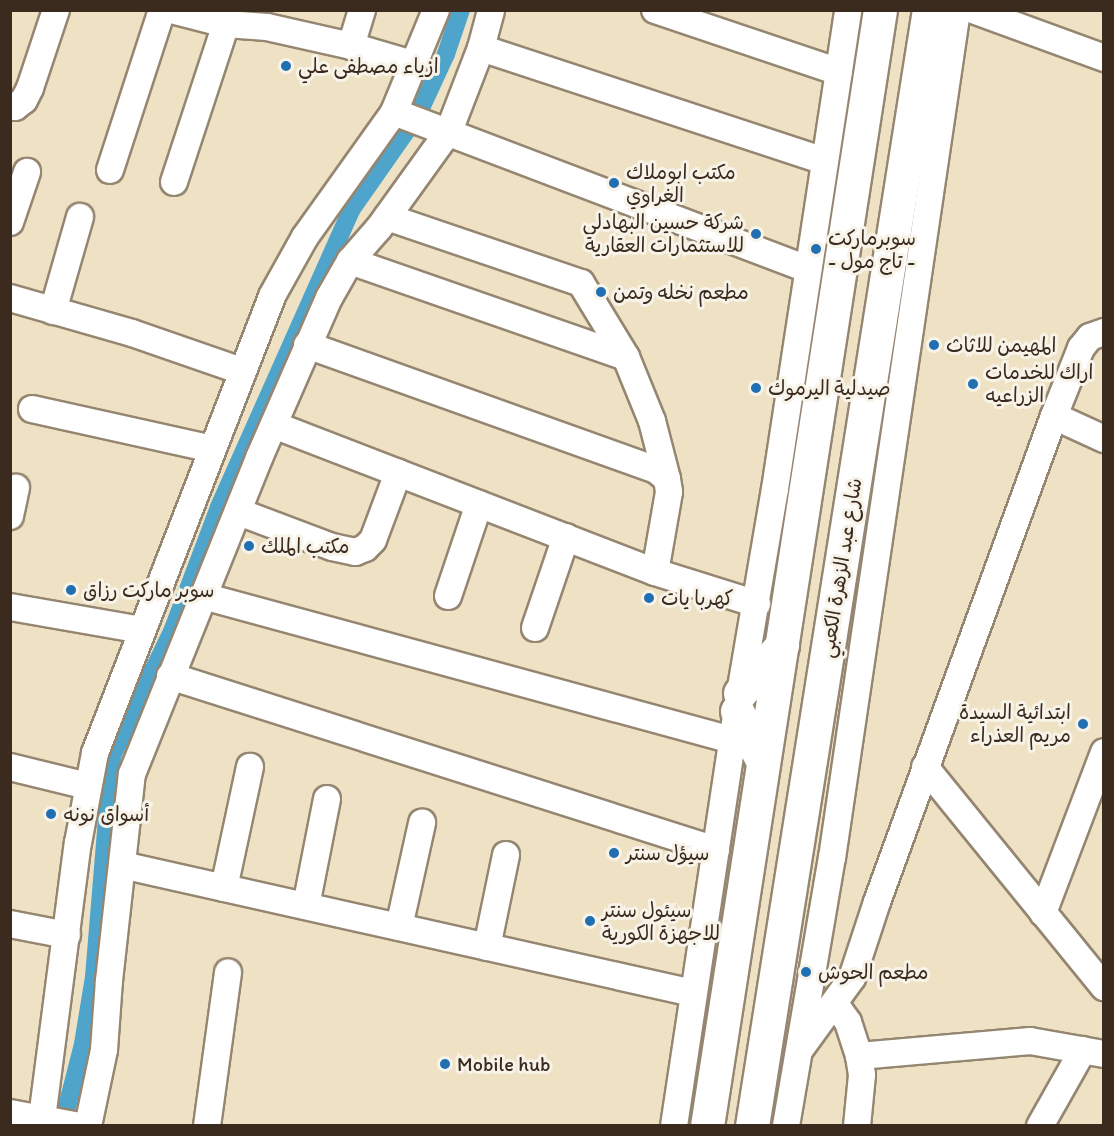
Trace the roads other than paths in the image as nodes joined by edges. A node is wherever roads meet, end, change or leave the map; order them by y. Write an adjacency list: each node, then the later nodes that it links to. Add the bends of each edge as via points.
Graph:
1 (56, 10): 19 (street, via 30,88 24,100)
2 (362, 10): 14 (street)
3 (436, 10): 17 (street)
4 (491, 10): 15 (street)
5 (655, 10): 18 (street)
6 (849, 10): 18 (street)
7 (880, 10): 22 (main road)
8 (929, 10): 23 (main road, شارع عبد الزهرة الكعبي)
9 (957, 10): 86 (street, via 832,858)
10 (973, 10): 16 (street)
11 (174, 11): 13 (street); 25 (street)
12 (270, 19): 13 (street); 14 (street)
13 (226, 24): 27 (street)
14 (351, 46): 17 (street)
15 (481, 48): 21 (street); 24 (street)
16 (1104, 58)
17 (412, 64): 20 (street)
18 (839, 72): 24 (street)
19 (10, 107)
20 (394, 112): 21 (street); 40 (street, via 300,247 272,296)
21 (449, 131): 29 (street); 34 (street)
22 (858, 150): 23 (main road, via 864,157 881,163); 31 (main road)
23 (907, 155): 32 (main road, شارع عبد الزهرة الكعبي)
24 (825, 160): 34 (street)
25 (110, 170)
26 (27, 172): 30 (street)
27 (174, 182)
28 (80, 217): 36 (street)
29 (387, 217): 33 (street); 39 (street, via 581,283)
30 (10, 222)
31 (845, 233): 32 (main road, via 872,231 881,236); 60 (main road)
32 (891, 251): 96 (main road, شارع عبد الزهرة الكعبي)
33 (350, 261): 38 (street); 39 (street)
34 (808, 269): 56 (street)
35 (10, 298): 36 (street)
36 (53, 311): 40 (street)
37 (1104, 332): 42 (street, via 1090,337 1081,348)
38 (307, 345): 43 (street); 47 (street, via 656,470)
39 (626, 357): 47 (street, via 652,421)
40 (242, 371): 45 (street)
41 (32, 409): 45 (street)
42 (1054, 416): 44 (street); 67 (street)
43 (274, 425): 46 (street); 50 (street)
44 (1104, 439)
45 (213, 449): 59 (street)
46 (398, 473): 49 (street); 50 (street, via 373,540 355,552)
47 (667, 479): 53 (street, via 669,492)
48 (16, 488): 51 (street)
49 (479, 504): 52 (street); 55 (street)
50 (239, 512): 54 (street)
51 (10, 516)
52 (566, 537): 53 (street); 58 (street)
53 (655, 572): 56 (street)
54 (202, 596): 61 (street); 62 (street)
55 (448, 596)
56 (757, 604): 62 (street)
57 (10, 607): 59 (street)
58 (535, 628)
59 (142, 630): 68 (street, via 95,753)
60 (782, 645): 62 (main road); 64 (main road)
61 (170, 676): 72 (street); 74 (street, via 132,774)
62 (736, 715): 64 (main road); 72 (street)
63 (1104, 752): 69 (street)
64 (763, 762): 95 (main road)
65 (10, 767): 68 (street)
66 (250, 767): 75 (street)
67 (925, 767): 77 (street); 85 (street, via 852,978)
68 (88, 786): 80 (street)
69 (1096, 795): 77 (street)
70 (327, 799): 76 (street)
71 (422, 823): 79 (street)
72 (716, 850): 84 (street)
73 (506, 855): 81 (street)
74 (122, 865): 75 (street); 92 (street, via 104,1050)
75 (224, 888): 76 (street)
76 (306, 906): 79 (street)
77 (1043, 913): 83 (street)
78 (10, 924): 80 (street)
79 (399, 927): 81 (street)
80 (67, 935): 90 (street)
81 (487, 947): 84 (street)
82 (228, 972): 93 (street)
83 (1104, 987)
84 (693, 993): 94 (street)
85 (835, 1004): 86 (street); 88 (street, via 848,1022)
86 (799, 1051): 97 (street)
87 (1093, 1052): 88 (street, via 1030,1041); 99 (street)
88 (859, 1056): 98 (street, via 862,1075)
89 (10, 1113): 90 (street)
90 (42, 1123): 91 (street)
91 (80, 1125)
92 (88, 1125)
93 (207, 1125)
94 (674, 1125)
95 (707, 1125)
96 (752, 1125)
97 (786, 1125)
98 (858, 1125)
99 (1041, 1125)

